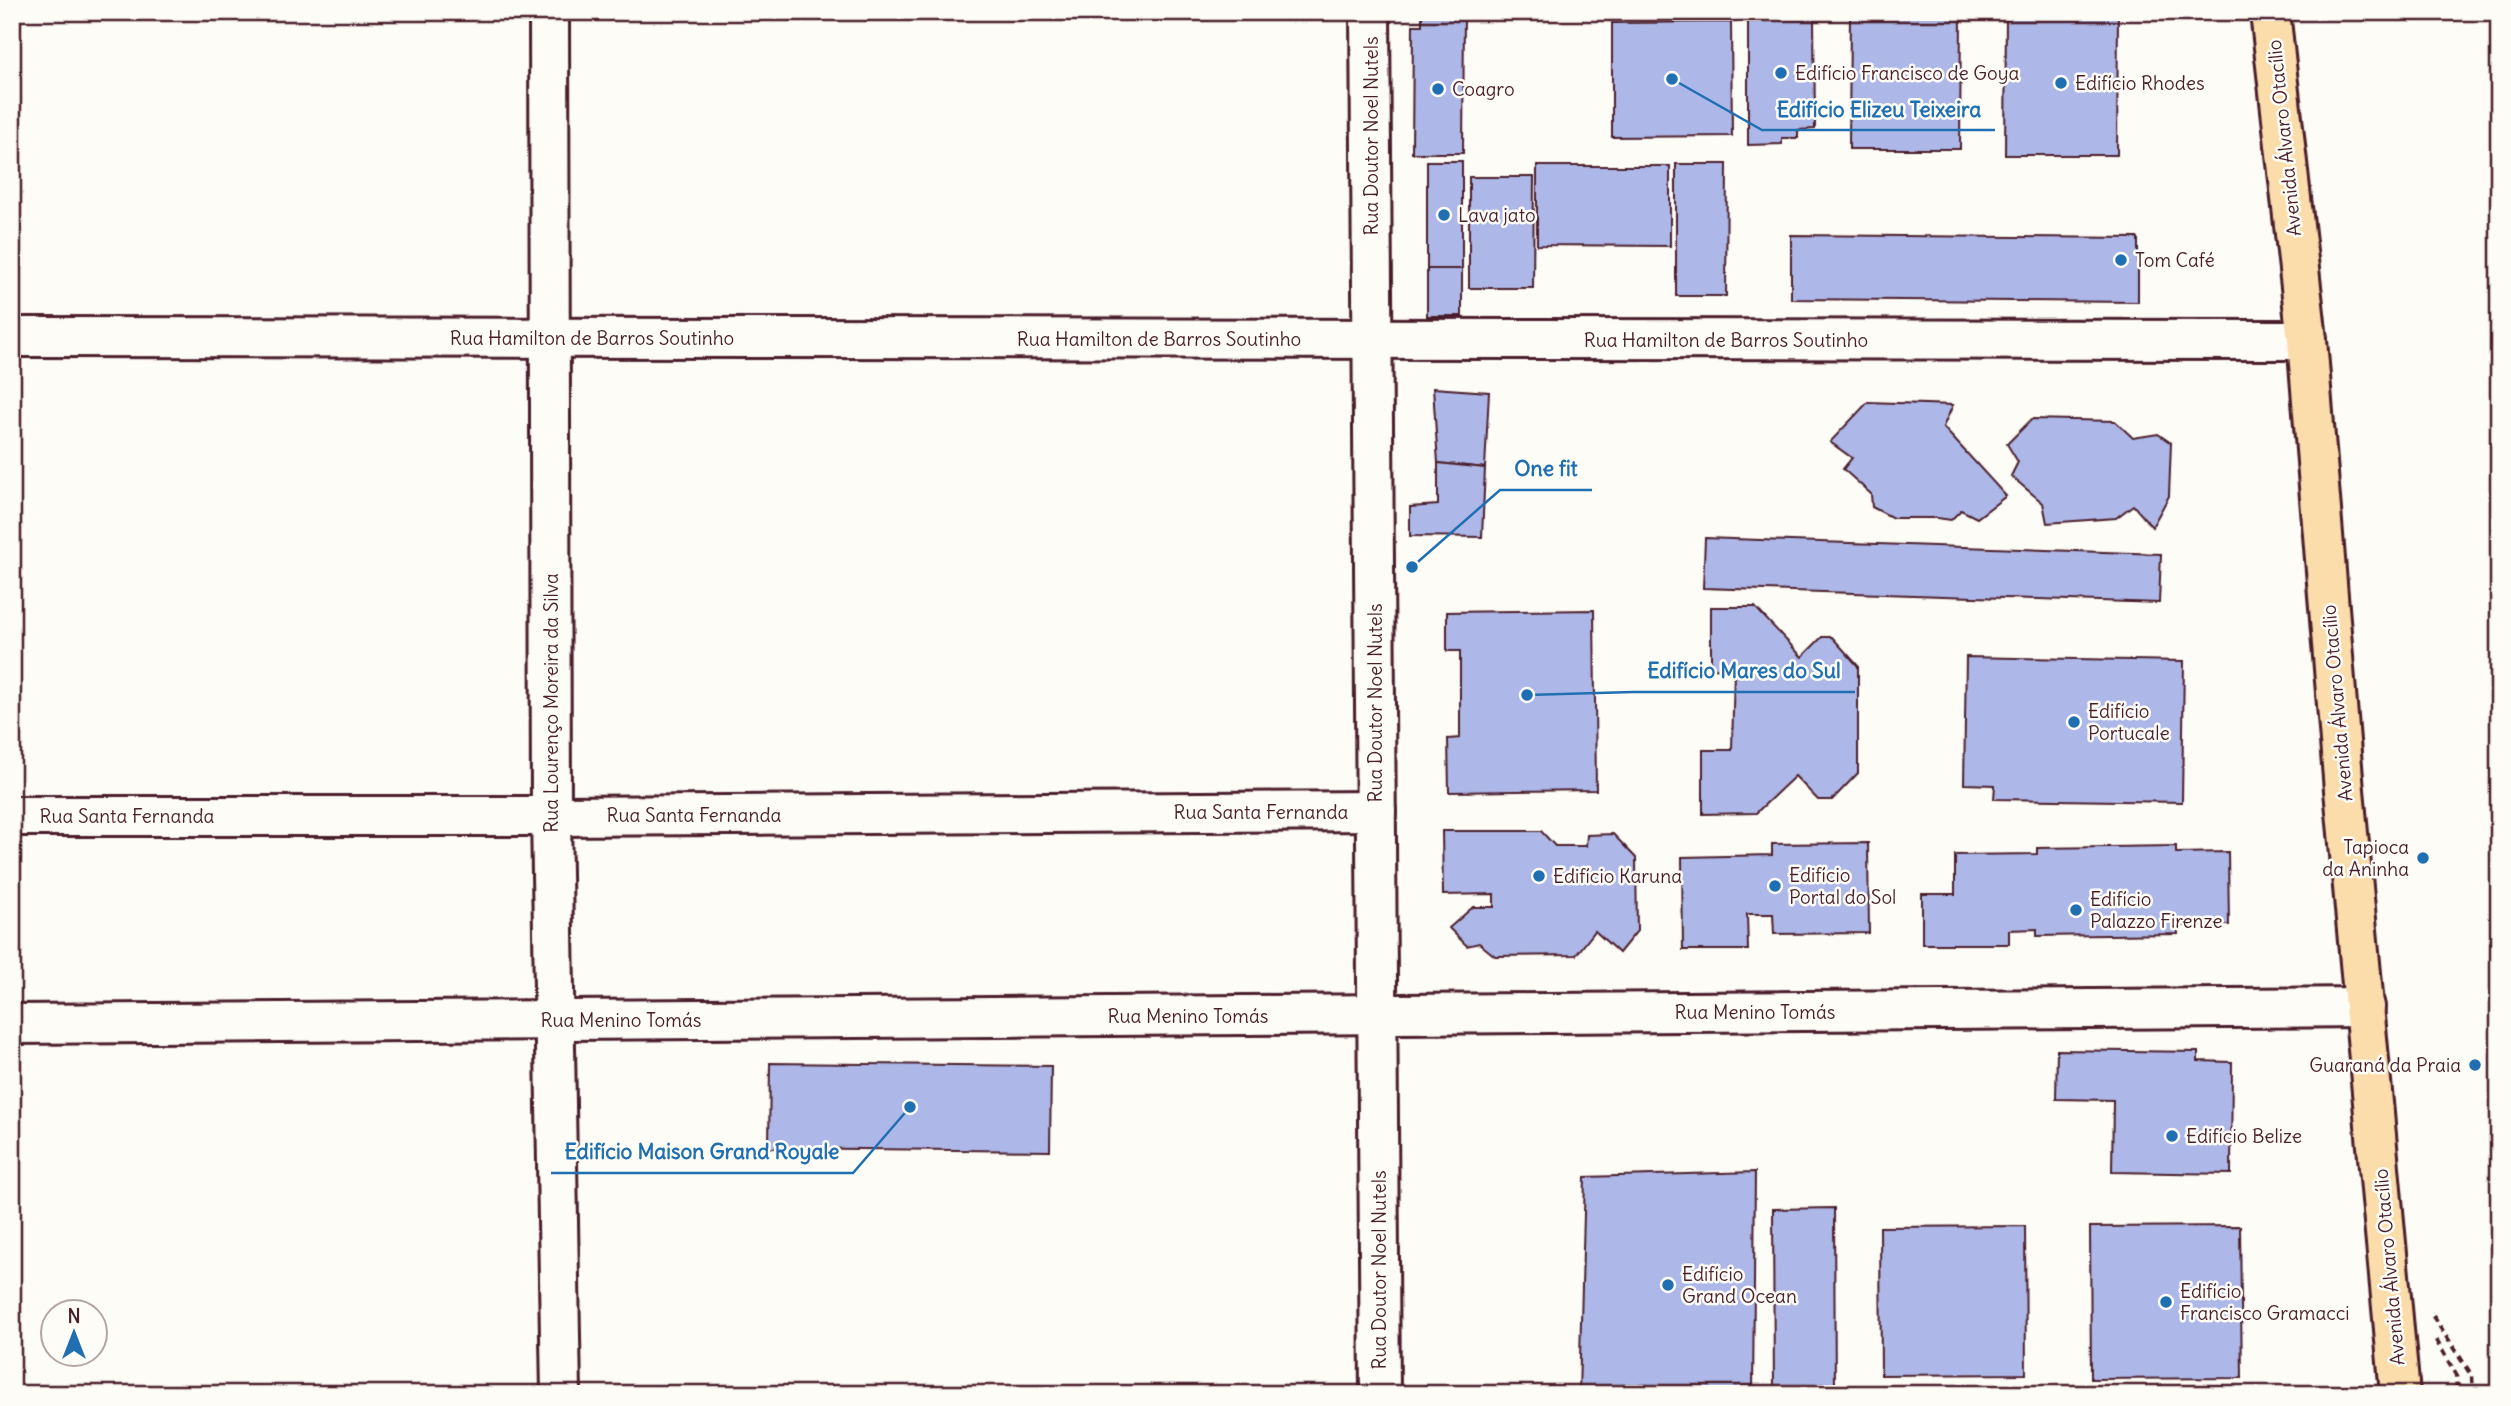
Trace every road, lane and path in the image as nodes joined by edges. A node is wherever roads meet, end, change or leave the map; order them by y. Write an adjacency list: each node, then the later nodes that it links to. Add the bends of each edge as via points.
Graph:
1 (549, 12): 5 (street, Rua Lourenço Moreira da Silva)
2 (1370, 12): 6 (street, Rua Doutor Noel Nutels)
3 (2270, 12): 7 (main road, Avenida Álvaro Otacílio)
4 (12, 337): 5 (street, Rua Hamilton de Barros Soutinho)
5 (549, 338): 6 (street, Rua Hamilton de Barros Soutinho); 10 (street, Rua Lourenço Moreira da Silva)
6 (1373, 339): 7 (street, Rua Hamilton de Barros Soutinho); 8 (street, Rua Doutor Noel Nutels)
7 (2307, 340): 11 (main road, Avenida Álvaro Otacílio)
8 (1376, 811): 10 (street, Rua Santa Fernanda); 12 (street, Rua Doutor Noel Nutels)
9 (12, 816): 10 (street, Rua Santa Fernanda)
10 (551, 816): 13 (street, Rua Lourenço Moreira da Silva)
11 (2365, 1007): 12 (street, Rua Menino Tomás); 17 (main road, Avenida Álvaro Otacílio)
12 (1377, 1015): 13 (street, Rua Menino Tomás); 16 (street, Rua Doutor Noel Nutels)
13 (555, 1020): 14 (street, Rua Menino Tomás); 15 (street, Rua Lourenço Moreira da Silva)
14 (12, 1024)
15 (561, 1394)
16 (1380, 1394)
17 (2400, 1394)

